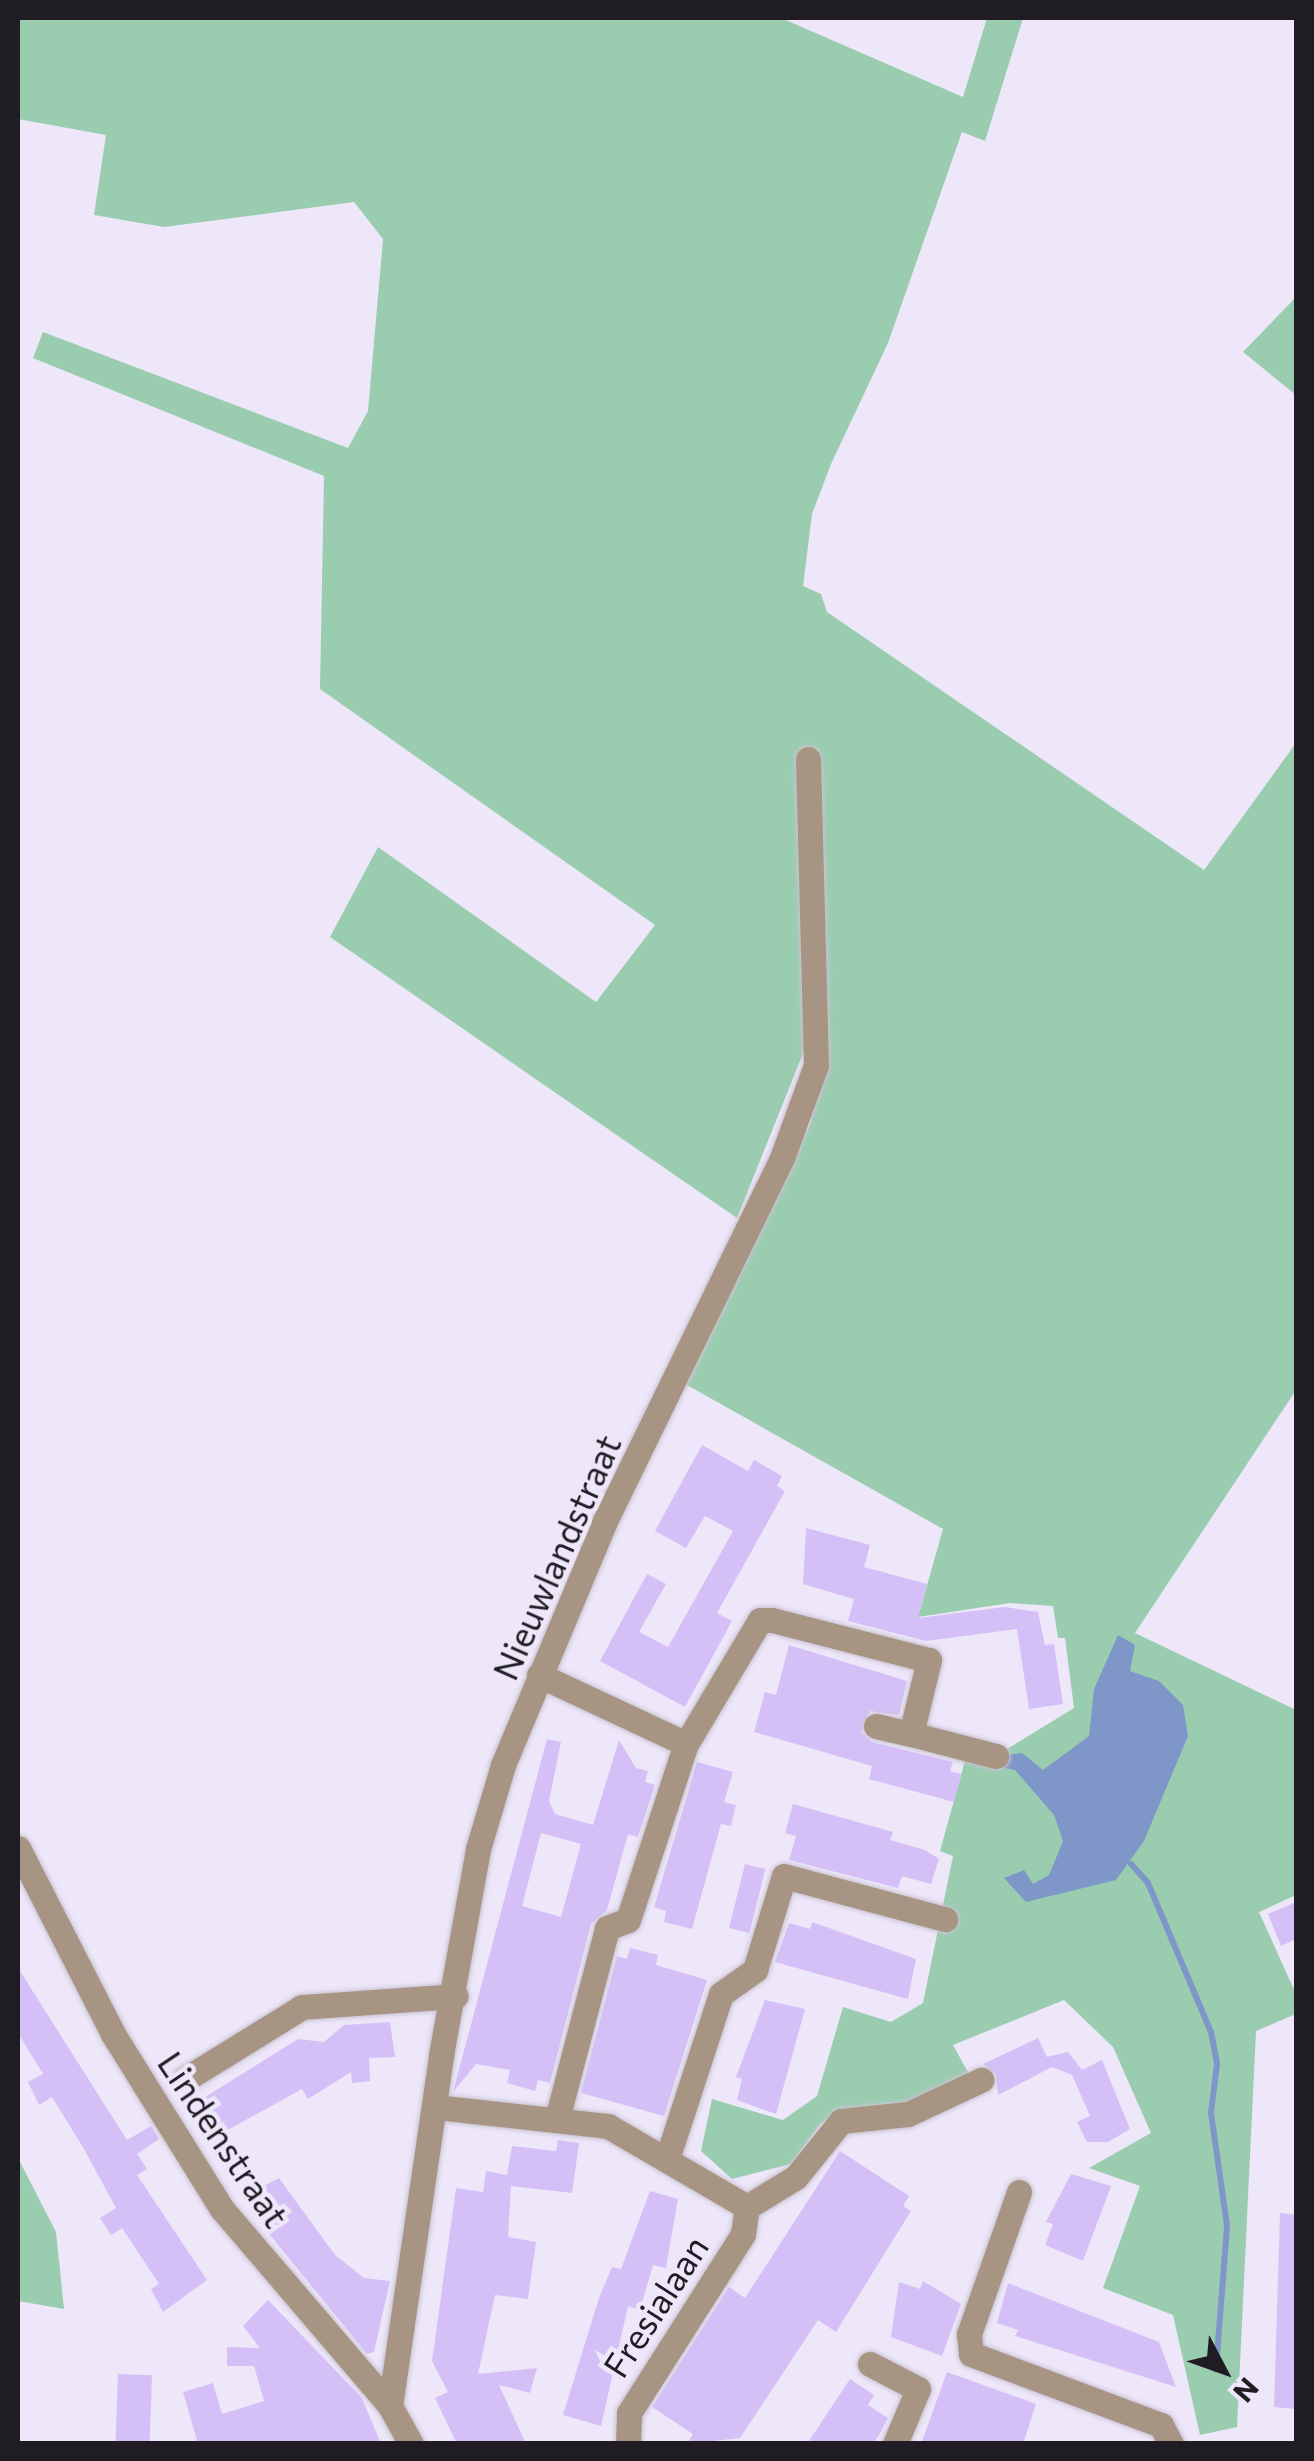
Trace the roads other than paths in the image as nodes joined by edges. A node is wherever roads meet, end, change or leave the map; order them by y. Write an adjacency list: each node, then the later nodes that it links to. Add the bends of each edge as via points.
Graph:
1 (808, 758): 2 (street, Nieuwlandstraat, via 816,1065 782,1158 604,1522)
2 (538, 1675): 5 (street, via 671,1744); 9 (street, Nieuwlandstraat, via 478,1849)
3 (876, 1726): 4 (street)
4 (911, 1734): 5 (street, via 929,1660 760,1620); 6 (street)
5 (686, 1744): 13 (street, via 628,1920 607,1928)
6 (996, 1756)
7 (18, 1848): 18 (street, Lindenstraat, via 113,2034 222,2209)
8 (945, 1919): 14 (street, via 784,1876 755,1970 721,1994)
9 (456, 1996): 10 (street, via 302,2007); 12 (street, Nieuwlandstraat)
10 (184, 2080)
11 (982, 2080): 16 (street, via 908,2114 841,2120 796,2177)
12 (436, 2107): 13 (street); 18 (street, Nieuwlandstraat)
13 (556, 2119): 14 (street, via 608,2126)
14 (668, 2156): 16 (street)
15 (1019, 2192): 22 (street, via 969,2334 971,2354 1160,2426)
16 (747, 2208): 20 (street, Fresialaan, via 742,2234 629,2413)
17 (870, 2364): 21 (street, via 918,2389)
18 (390, 2406): 19 (street, Lindenstraat)
19 (411, 2444)
20 (628, 2444)
21 (895, 2444)
22 (1171, 2444)

